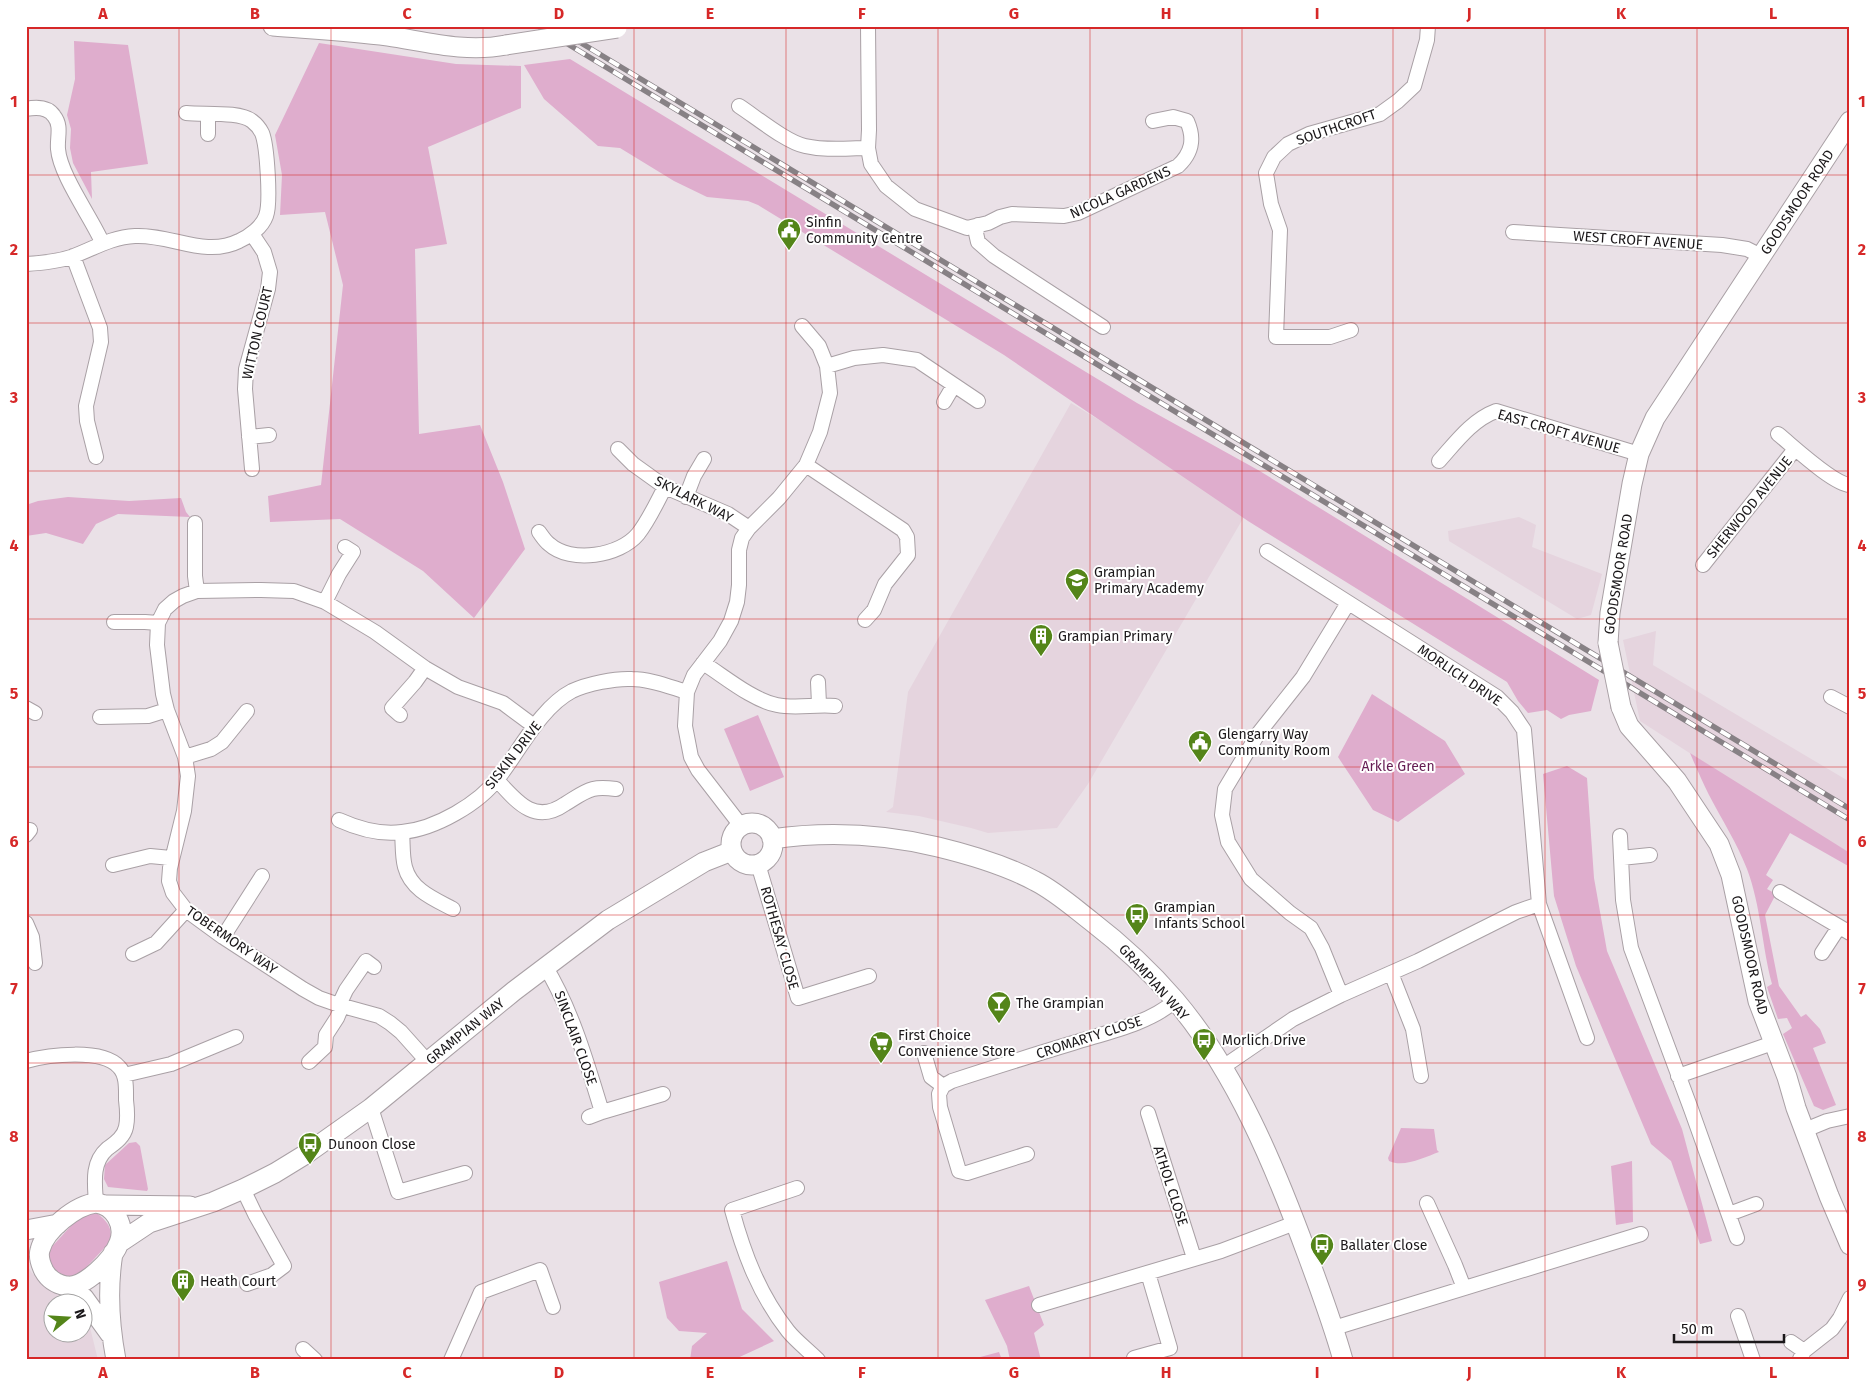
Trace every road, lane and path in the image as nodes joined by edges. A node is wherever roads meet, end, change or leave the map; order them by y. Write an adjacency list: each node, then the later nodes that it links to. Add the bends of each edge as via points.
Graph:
1 (273, 26): 4 (street, bridge, via 387,36 466,48 490,48)
2 (868, 26): 12 (street, NICOLA GARDENS)
3 (1428, 26): 22 (street, SOUTHCROFT, via 1414,86 1398,101 1380,114 1309,134 1288,144 1274,157 1266,173 1271,204 1280,230 1276,337 1330,337)
4 (622, 27)
5 (739, 106): 12 (street, via 804,146)
6 (26, 109): 16 (street, via 43,108 58,122 62,166)
7 (186, 114): 8 (street)
8 (208, 115): 11 (street); 15 (street, via 241,115 254,122 261,132 269,205 266,216)
9 (1153, 121): 13 (street, NICOLA GARDENS, via 1173,116 1187,121 1192,142 1187,157 1178,166 1078,213 1064,216 1012,214)
10 (1850, 121): 18 (street, GOODSMOOR ROAD)
11 (208, 134)
12 (868, 148): 13 (street, NICOLA GARDENS, via 871,164 886,186 915,209 967,228)
13 (978, 225): 21 (street, via 978,242 994,256)
14 (1513, 232): 18 (street, WEST CROFT AVENUE, via 1722,245 1747,249)
15 (252, 234): 16 (street, via 216,248 137,236); 29 (street, WITTON COURT, via 264,252 270,272 246,369)
16 (102, 242): 17 (street)
17 (73, 256): 19 (street, via 57,262); 33 (street, via 100,328 101,342 86,406)
18 (1762, 256): 32 (street, GOODSMOOR ROAD, via 1686,367 1655,418)
19 (26, 264)
20 (802, 326): 23 (street, via 819,346)
21 (1104, 327)
22 (1352, 330)
23 (827, 366): 24 (street, via 854,358 882,355 917,360); 36 (street, via 830,393 820,432)
24 (954, 385): 25 (street); 26 (street)
25 (944, 402)
26 (978, 402)
27 (1778, 434): 31 (street)
28 (269, 435): 29 (street)
29 (249, 437): 37 (street, WITTON COURT)
30 (618, 449): 39 (street, SKYLARK WAY)
31 (1795, 449): 38 (street, via 1826,473); 46 (street, SHERWOOD AVENUE)
32 (1639, 454): 35 (street, EAST CROFT AVENUE, via 1496,411 1484,415 1472,425); 100 (street, GOODSMOOR ROAD, bridge, via 1610,613 1608,643 1622,707 1629,726 1677,781 1719,844 1732,876 1758,1001)
33 (96, 457)
34 (704, 459): 40 (street)
35 (1439, 461)
36 (806, 465): 42 (street); 50 (street, via 903,530 907,537 908,555 885,584 874,610)
37 (252, 469)
38 (1850, 485)
39 (665, 487): 40 (street, SKYLARK WAY); 43 (street, via 637,535 624,546 600,555 568,554 549,545)
40 (686, 498): 42 (street, SKYLARK WAY, via 728,514)
41 (195, 523): 47 (street)
42 (749, 528): 53 (street, via 739,550 739,585 731,621)
43 (539, 532)
44 (345, 547): 48 (street, via 353,552)
45 (1267, 551): 49 (street, MORLICH DRIVE)
46 (1703, 564)
47 (197, 591): 48 (street, via 294,591); 52 (street, via 174,601 165,609)
48 (325, 602): 54 (street, via 375,632)
49 (1348, 603): 82 (street, MORLICH DRIVE, via 1498,697 1524,730); 95 (street, via 1303,677 1258,734 1225,789 1222,816 1228,842 1251,879 1311,928)
50 (865, 620)
51 (114, 622): 52 (street)
52 (158, 623): 61 (street, TOBERMORY WAY, via 160,675)
53 (703, 663): 56 (street); 58 (street, via 762,701 778,705)
54 (425, 668): 63 (street, via 392,708); 65 (street, via 458,687 503,703)
55 (818, 682): 58 (street)
56 (687, 692): 65 (street, SISKIN DRIVE, via 631,679 591,684 572,691); 70 (street, via 685,726 691,757)
57 (1831, 697): 60 (street)
58 (819, 704): 59 (street)
59 (835, 706)
60 (1850, 707)
61 (167, 710): 64 (street, via 148,716); 66 (street, TOBERMORY WAY)
62 (247, 711): 66 (street, via 222,742)
63 (400, 715)
64 (100, 717)
65 (534, 726): 67 (street, SISKIN DRIVE)
66 (185, 757): 76 (street, TOBERMORY WAY, via 188,776 184,811)
67 (498, 780): 68 (street, via 526,808 547,813 594,789); 71 (street, SISKIN DRIVE, via 458,813)
68 (616, 789)
69 (339, 820): 71 (street, SISKIN DRIVE, via 378,832)
70 (742, 827): 73 (street, via 749,824 762,826); 74 (street, via 732,837)
71 (402, 832): 83 (street, via 405,867 410,879 418,889)
72 (1620, 836): 77 (street)
73 (772, 839): 79 (street, via 770,854); 96 (street, GRAMPIAN WAY, via 803,834 882,836 954,851 995,864 1036,881 1087,918 1118,942)
74 (732, 851): 79 (street, via 744,863); 92 (street, GRAMPIAN WAY, via 704,862 644,897)
75 (1650, 856): 77 (street)
76 (172, 858): 78 (street, via 150,856); 84 (street, TOBERMORY WAY, via 169,881 173,893)
77 (1620, 858): 108 (street, via 1631,948)
78 (113, 864)
79 (758, 864): 94 (street, ROTHESAY CLOSE, via 798,998)
80 (262, 876): 87 (street)
81 (1780, 892): 86 (street)
82 (1539, 904): 93 (street); 99 (street, MORLICH DRIVE)
83 (453, 909)
84 (186, 910): 87 (street, TOBERMORY WAY); 89 (street, via 156,943)
85 (26, 923): 90 (street, via 32,937)
86 (1844, 930): 88 (street)
87 (224, 937): 97 (street, TOBERMORY WAY, via 318,998)
88 (1822, 953)
89 (133, 954)
90 (35, 963)
91 (374, 966): 97 (street, via 366,961 346,990)
92 (545, 966): 103 (street, GRAMPIAN WAY); 110 (street, SINCLAIR CLOSE, via 571,1019 596,1114)
93 (1391, 973): 95 (street); 107 (street, via 1413,1029)
94 (868, 976)
95 (1341, 995): 105 (street, via 1293,1019)
96 (1175, 1001): 105 (street, GRAMPIAN WAY); 109 (street, CROMARTY CLOSE, via 1165,1010 1114,1030)
97 (340, 1006): 103 (street, TOBERMORY WAY, via 379,1016 401,1032); 104 (street, via 337,1018 326,1035 325,1047)
98 (236, 1037): 106 (street, via 171,1064)
99 (1587, 1038)
100 (1773, 1043): 108 (street); 114 (street, GOODSMOOR ROAD)
101 (924, 1053): 109 (street, via 931,1076)
102 (26, 1061): 106 (street, via 73,1054 96,1057 119,1067)
103 (427, 1061): 111 (street, GRAMPIAN WAY)
104 (309, 1062)
105 (1223, 1068): 124 (street, GRAMPIAN WAY, via 1269,1156)
106 (124, 1076): 120 (street, via 126,1128 118,1141 98,1159 95,1172)
107 (1421, 1076)
108 (1678, 1076): 123 (street)
109 (943, 1086): 115 (street, via 939,1094 940,1107 959,1171 966,1173)
110 (663, 1094)
111 (371, 1108): 116 (street, via 394,1193); 118 (street, GRAMPIAN WAY, via 275,1173)
112 (1148, 1113): 132 (street, ATHOL CLOSE)
113 (1850, 1116): 114 (street)
114 (1805, 1130): 129 (street, GOODSMOOR ROAD)
115 (1027, 1154)
116 (465, 1173)
117 (797, 1188): 151 (street, via 732,1210 743,1249 765,1299 789,1332)
118 (243, 1189): 122 (street, GRAMPIAN WAY); 135 (street, via 284,1266 272,1275)
119 (1427, 1203): 137 (street)
120 (101, 1204): 122 (street, GRAMPIAN WAY); 125 (street, via 76,1209); 130 (street, via 116,1215 120,1225)
121 (1756, 1204): 123 (street)
122 (196, 1206): 130 (street, GRAMPIAN WAY, via 149,1223)
123 (1729, 1214): 128 (street)
124 (1295, 1223): 132 (street); 142 (street, GRAMPIAN WAY)
125 (58, 1224): 126 (street); 133 (street, via 42,1242)
126 (26, 1230)
127 (1641, 1234): 137 (street)
128 (1737, 1238)
129 (1850, 1245)
130 (116, 1248): 136 (street, via 86,1281); 143 (street, via 108,1291)
131 (26, 1250): 133 (street)
132 (1194, 1258): 134 (street)
133 (40, 1262): 136 (street, via 51,1280)
134 (1148, 1273): 139 (street); 147 (street, via 1170,1348)
135 (247, 1284)
136 (68, 1286): 143 (street, via 84,1298)
137 (1464, 1288): 142 (street)
138 (1850, 1298): 146 (street, via 1832,1328)
139 (1039, 1305)
140 (553, 1307): 150 (street, via 540,1270 481,1292)
141 (1738, 1316): 153 (street)
142 (1334, 1328): 152 (street, GRAMPIAN WAY)
143 (111, 1335): 148 (street)
144 (1791, 1342): 146 (street)
145 (303, 1348): 149 (street)
146 (1802, 1356)
147 (1134, 1358)
148 (116, 1360)
149 (315, 1360)
150 (451, 1360)
151 (818, 1360)
152 (1343, 1360)
153 (1753, 1360)

